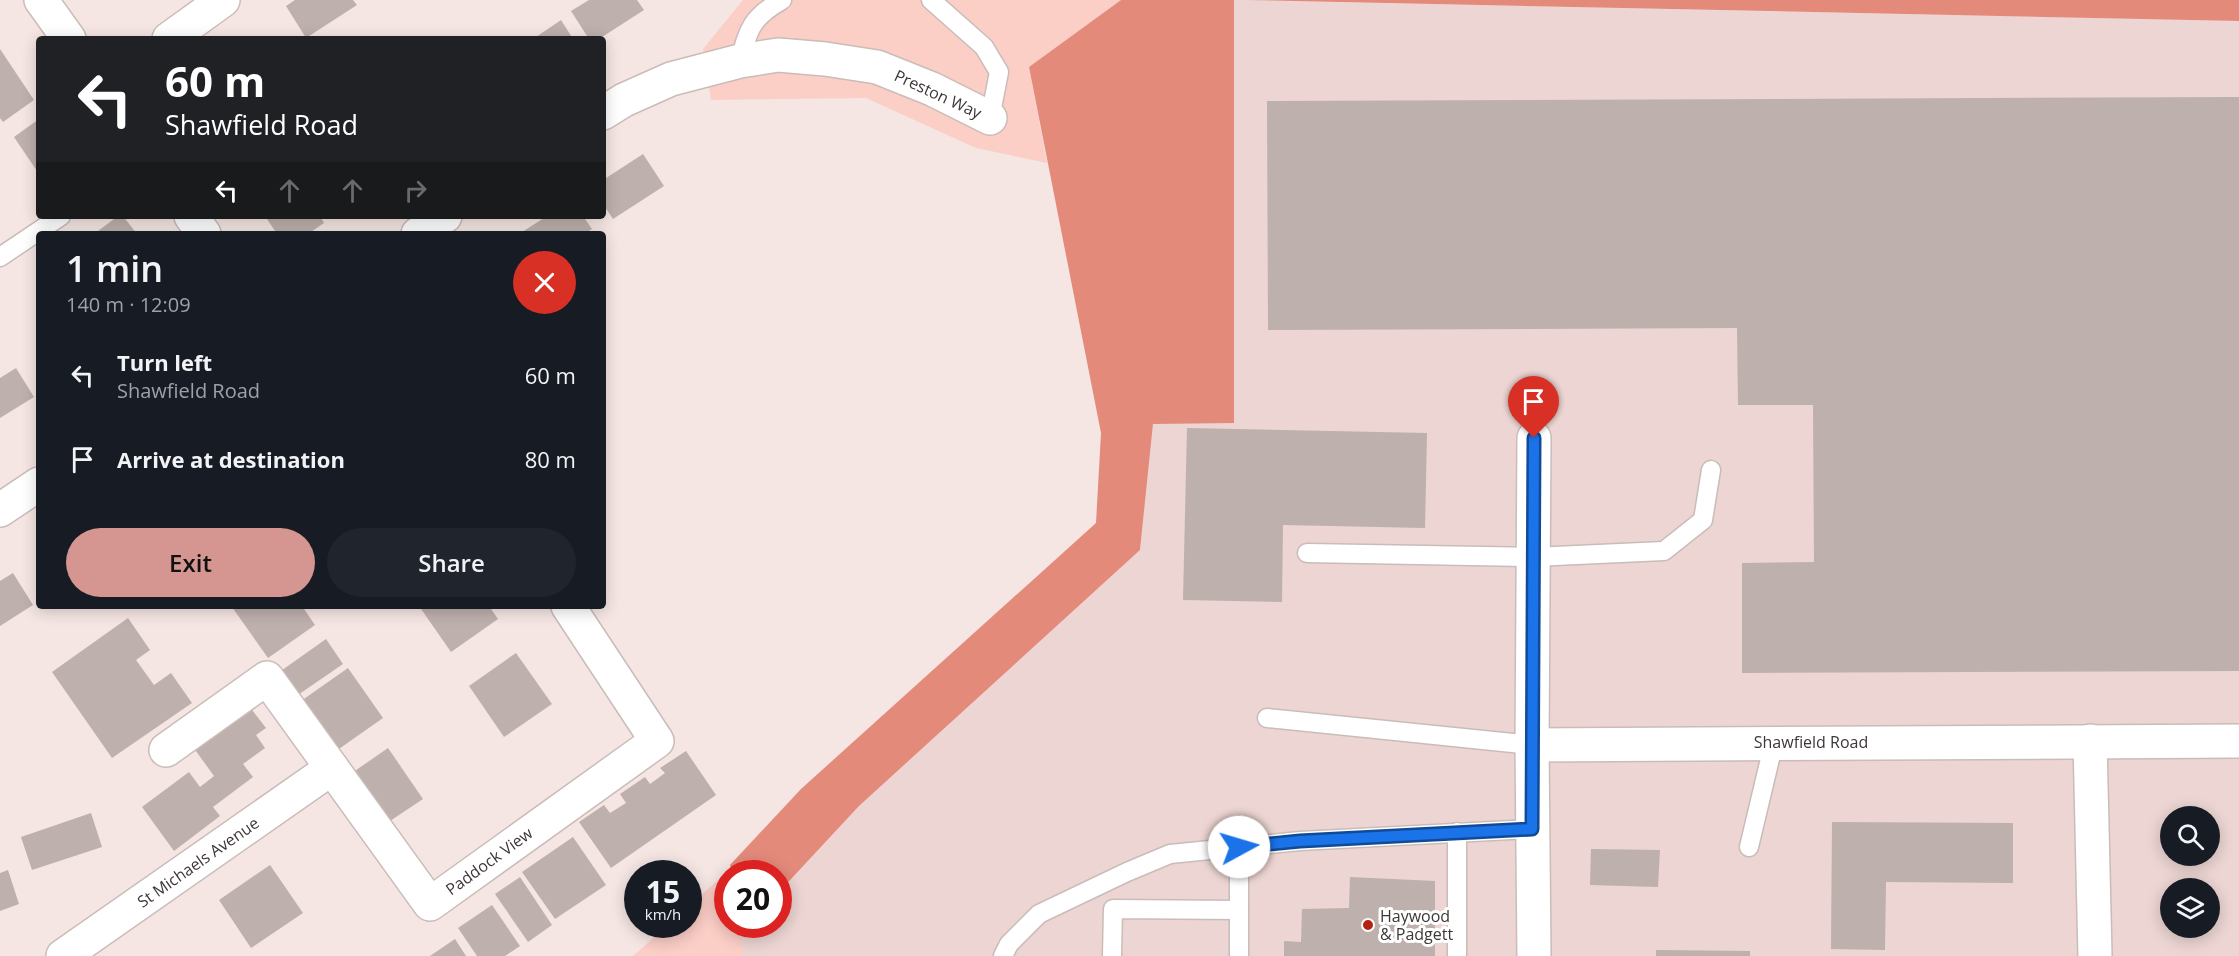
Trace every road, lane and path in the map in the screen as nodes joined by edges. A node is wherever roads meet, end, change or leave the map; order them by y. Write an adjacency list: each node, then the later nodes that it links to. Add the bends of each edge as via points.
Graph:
1 (41, 0): 5 (street)
2 (223, 0): 6 (street)
3 (782, 0): 7 (lane, via 765,10 748,31)
4 (931, 0): 9 (lane, Preston Way, via 984,47 999,72)
5 (67, 36)
6 (173, 36)
7 (740, 61): 8 (street, Preston Way, via 671,79); 9 (street, Preston Way, via 778,55 877,67)
8 (606, 111)
9 (990, 118)
10 (57, 219): 12 (lane)
11 (441, 219): 13 (street)
12 (39, 231)
13 (423, 231)
14 (36, 233): 15 (lane)
15 (0, 257)
16 (1534, 438): 21 (street)
17 (1711, 470): 21 (lane, via 1703,520 1664,551)
18 (36, 486): 19 (street)
19 (0, 510)
20 (1307, 553): 21 (lane)
21 (1533, 557): 27 (street)
22 (570, 609): 29 (street, Paddock View, via 657,741 430,904)
23 (1267, 718): 27 (lane)
24 (2090, 741): 25 (street, Shawfield Road); 26 (street, Shawfield Road); 41 (street)
25 (2239, 741)
26 (1774, 742): 27 (street, Shawfield Road); 33 (lane)
27 (1532, 745): 30 (street)
28 (166, 750): 29 (street, Paddock View, via 267,678)
29 (332, 768): 35 (street, St Michaels Avenue)
30 (1532, 829): 31 (lane); 40 (street)
31 (1457, 832): 32 (lane); 39 (lane)
32 (1239, 847): 34 (lane); 36 (lane, via 1170,854 1127,872 1039,914)
33 (1749, 847)
34 (1239, 910): 37 (lane, via 1113,909); 38 (lane)
35 (63, 956)
36 (1003, 956)
37 (1112, 956)
38 (1239, 956)
39 (1457, 956)
40 (1534, 956)
41 (2095, 956)

